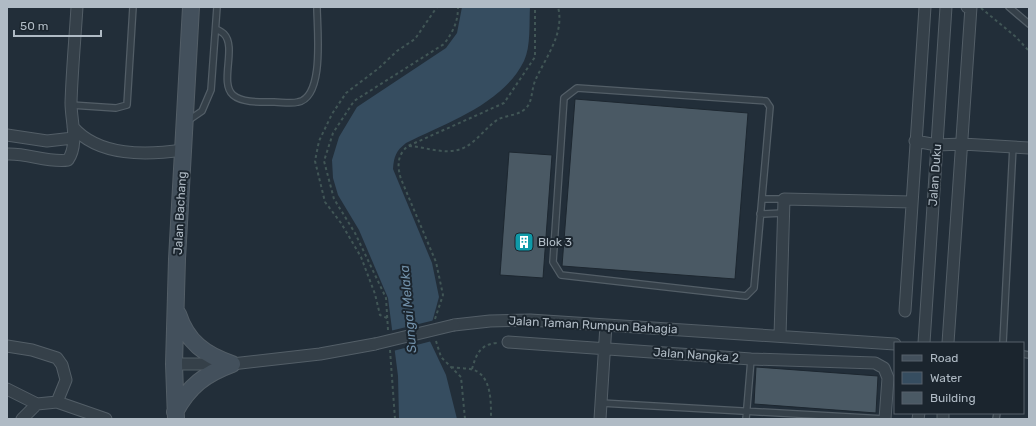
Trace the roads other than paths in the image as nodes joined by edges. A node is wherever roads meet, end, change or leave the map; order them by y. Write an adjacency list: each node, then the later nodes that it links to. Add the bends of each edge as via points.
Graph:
1 (77, 7): 12 (street)
2 (133, 7): 12 (lane, via 127,105 116,108)
3 (191, 7): 13 (street, Jalan Bachang)
4 (217, 7): 11 (lane)
5 (317, 7): 11 (lane, via 317,76 308,97 298,102 239,100 231,94 228,86 228,43 224,34)
6 (925, 7): 16 (street)
7 (946, 7): 18 (street, Jalan Duku)
8 (967, 7): 17 (street, via 971,7)
9 (1009, 7): 10 (lane)
10 (1029, 24)
11 (216, 29): 13 (lane, via 211,90 202,111)
12 (71, 105): 14 (street)
13 (185, 123): 21 (street, Jalan Bachang)
14 (73, 132): 15 (street, via 47,141); 21 (street, via 89,141 114,149 144,153); 22 (street, via 72,155 68,160 60,162 31,155)
15 (7, 135)
16 (915, 141): 18 (street); 25 (street)
17 (962, 144): 18 (street); 19 (street); 34 (street)
18 (937, 146): 33 (street, Jalan Duku)
19 (1013, 146): 20 (street); 35 (lane)
20 (1029, 148)
21 (183, 150): 28 (street, Jalan Bachang)
22 (7, 154)
23 (762, 199): 24 (lane); 27 (lane); 27 (lane, via 770,107 766,102 577,88 564,98 553,262 561,275 746,296 754,288)
24 (784, 199): 25 (street); 26 (street)
25 (912, 202): 29 (street)
26 (784, 213): 27 (lane); 31 (street)
27 (760, 214)
28 (176, 304): 40 (street, Jalan Bachang); 41 (street, via 186,333 196,345 212,356)
29 (905, 311)
30 (606, 325): 31 (street, Jalan Taman Rumpun Bahagia); 38 (street); 41 (street, Jalan Taman Rumpun Bahagia, bridge, via 530,320 490,321 454,325 320,354)
31 (780, 336): 36 (street, Jalan Taman Rumpun Bahagia)
32 (508, 342): 38 (street, Jalan Nangka 2)
33 (924, 342)
34 (948, 342)
35 (1003, 342)
36 (894, 344)
37 (7, 346): 43 (street, via 57,358 62,364 66,380)
38 (605, 349): 39 (street, Jalan Nangka 2); 44 (street)
39 (751, 359): 46 (lane); 52 (street, Jalan Nangka 2, via 875,363 884,368 888,378)
40 (174, 364): 41 (street, Jalan Taman Rumpun Bahagia); 47 (street, Jalan Bachang)
41 (232, 364): 47 (street, via 213,371 200,380 182,400)
42 (7, 389): 45 (street)
43 (58, 402): 45 (street); 49 (street)
44 (601, 403): 46 (lane); 50 (street)
45 (37, 404): 48 (street)
46 (747, 411): 51 (lane); 52 (lane)
47 (176, 416)
48 (22, 419)
49 (106, 419)
50 (600, 419)
51 (746, 419)
52 (885, 419)

